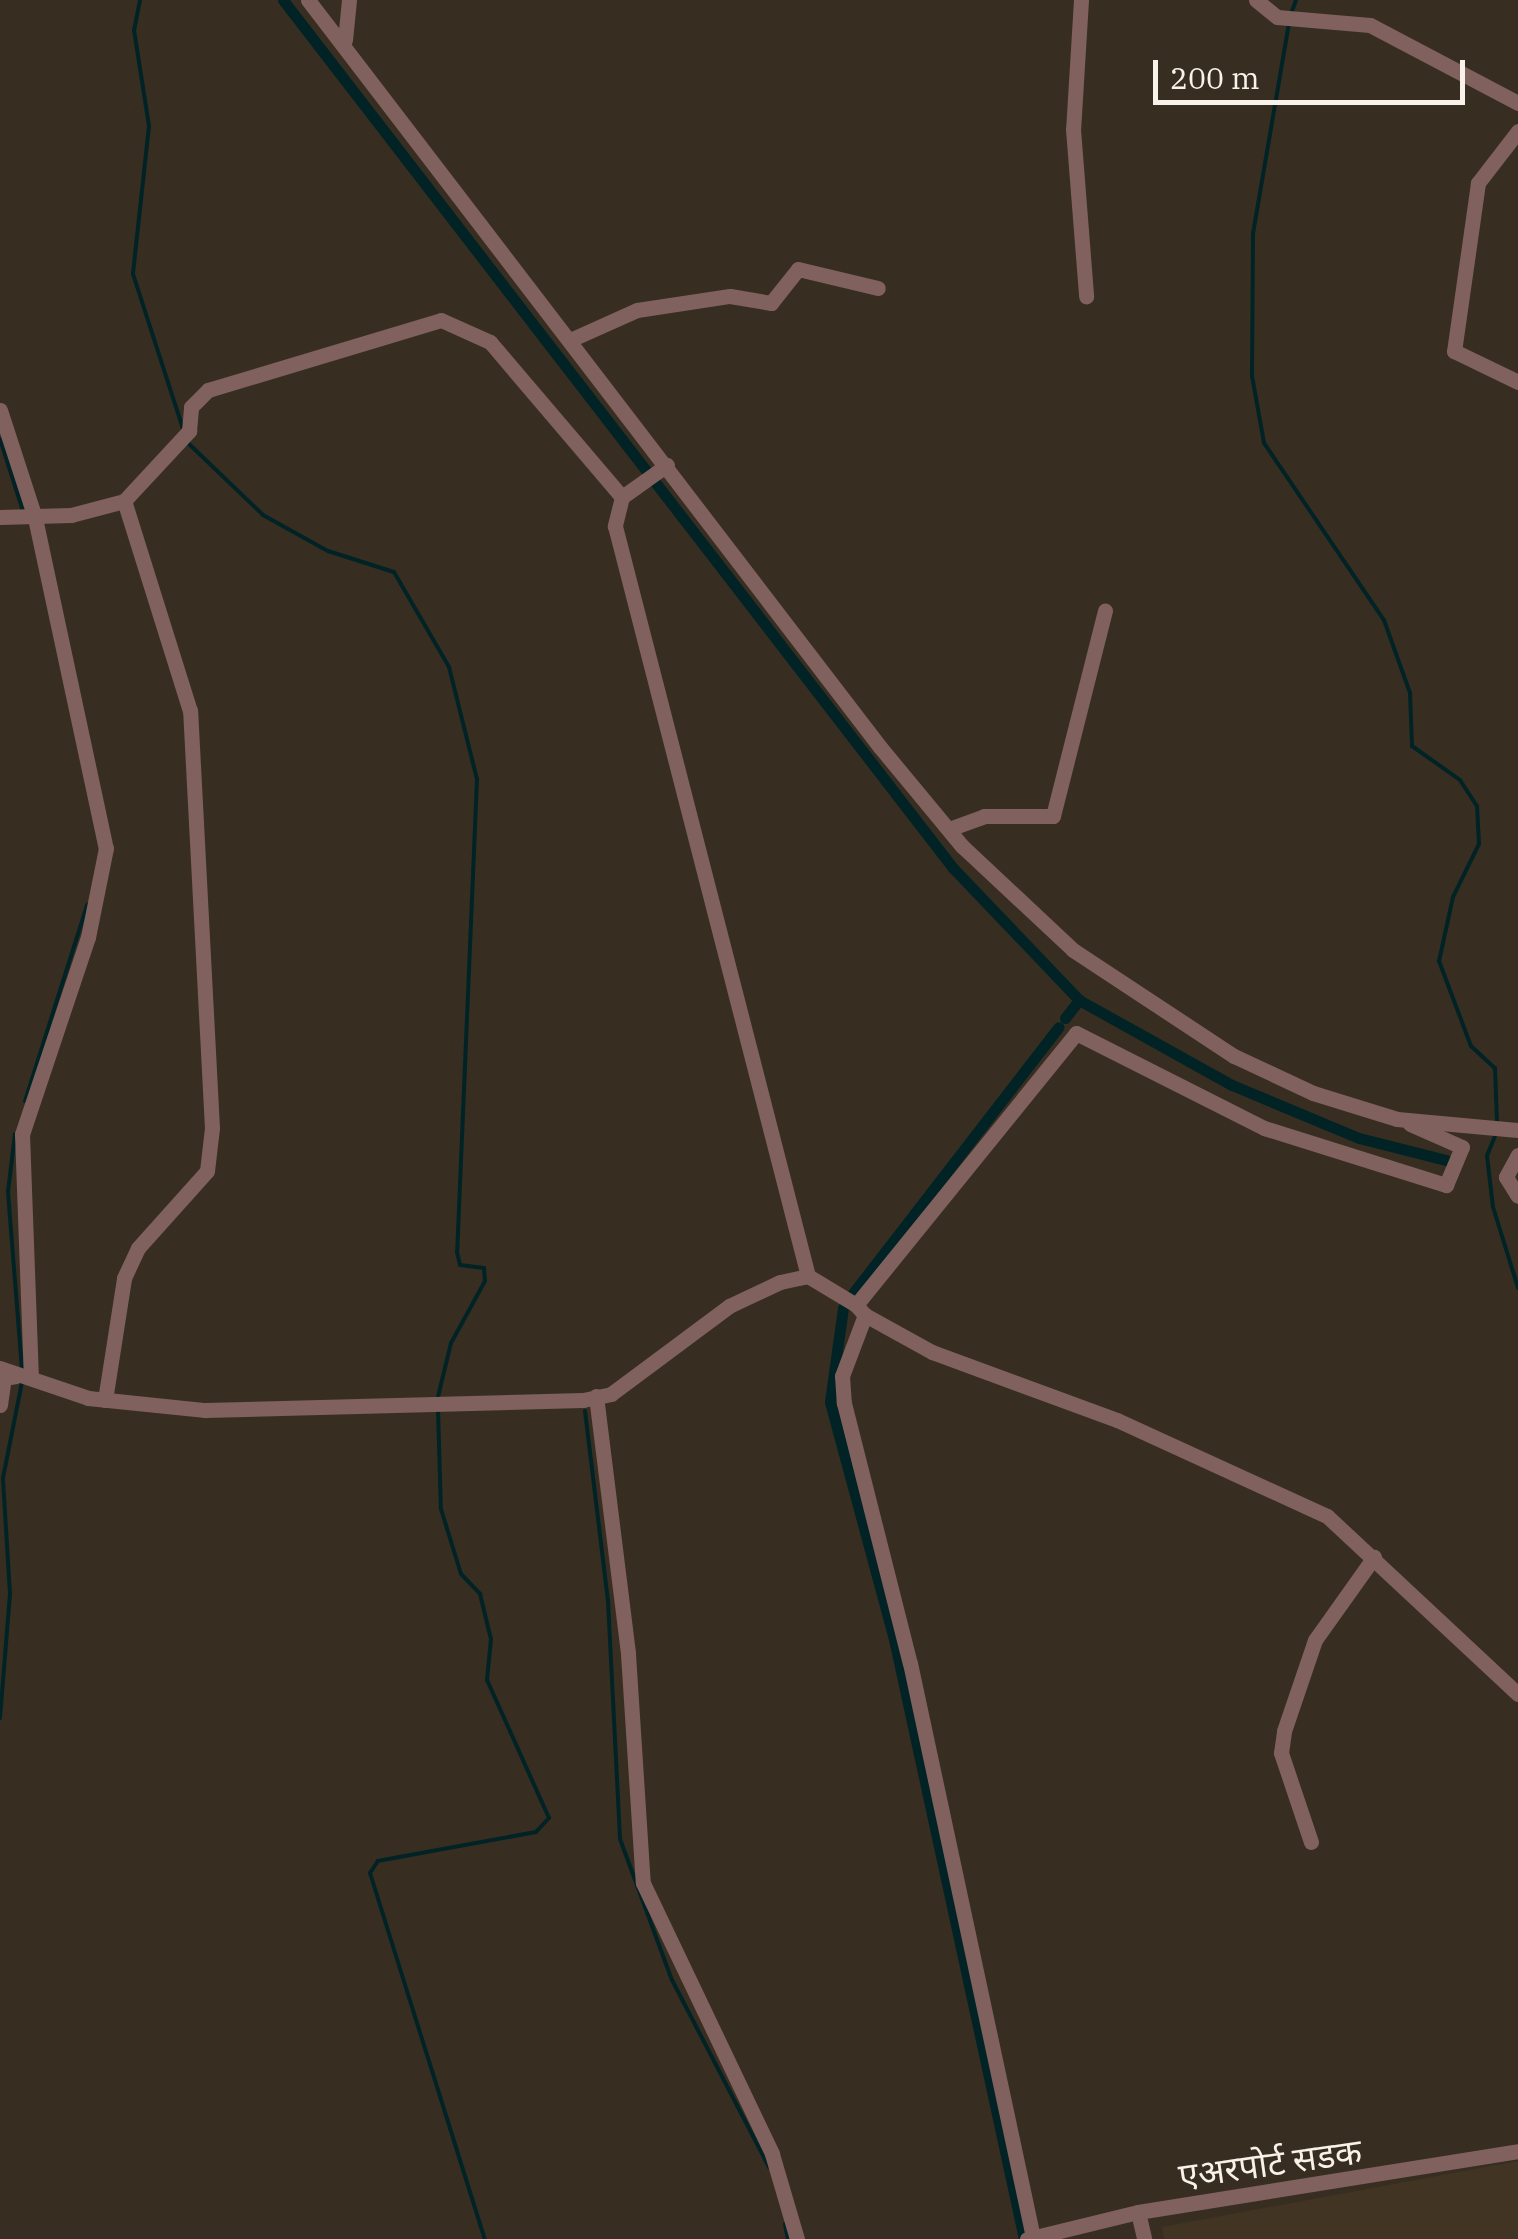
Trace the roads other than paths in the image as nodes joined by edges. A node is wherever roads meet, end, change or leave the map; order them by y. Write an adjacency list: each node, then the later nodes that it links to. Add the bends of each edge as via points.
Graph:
1 (308, 0): 5 (street)
2 (349, 0): 5 (street)
3 (1081, 0): 9 (street, via 1073,110)
4 (1256, 0): 6 (street, via 1278,17 1299,22 1370,25)
5 (345, 40): 10 (street)
6 (1518, 103)
7 (1518, 132): 11 (street, via 1478,184 1454,351)
8 (878, 288): 10 (street, via 798,269 772,304 730,296 636,310)
9 (1086, 296)
10 (570, 340): 13 (street)
11 (1518, 382)
12 (0, 410): 17 (street)
13 (661, 470): 14 (street); 19 (street)
14 (628, 495): 15 (street, via 568,424 538,408 490,342 457,320 208,390 191,407 184,434); 24 (street, via 615,526)
15 (124, 502): 17 (street); 29 (street, via 190,711 212,1128 207,1170 138,1248 124,1278)
16 (0, 517): 17 (street)
17 (28, 518): 27 (street, via 106,848 88,937 22,1134)
18 (1105, 610): 19 (street, via 1053,816 984,816)
19 (948, 829): 20 (street, via 1072,950 1128,989 1234,1056)
20 (1397, 1119): 21 (street); 25 (street, via 1462,1147 1446,1185 1264,1128 1076,1034)
21 (1518, 1130)
22 (1518, 1154): 23 (street, via 1506,1177)
23 (1518, 1196)
24 (808, 1276): 25 (street); 28 (street, via 729,1306)
25 (861, 1310): 31 (street, via 932,1352 1286,1495 1350,1531); 36 (street, via 842,1376 844,1404 910,1663)
26 (0, 1368): 27 (street)
27 (24, 1377): 29 (street); 30 (street, via 4,1378)
28 (596, 1396): 29 (street, via 205,1410); 37 (street, via 628,1654 643,1883 772,2154)
29 (104, 1400)
30 (0, 1406)
31 (1374, 1556): 32 (street); 33 (street, via 1314,1640 1284,1730 1281,1753)
32 (1518, 1694)
33 (1311, 1842)
34 (1518, 2151): 35 (street, एअरपोर्ट सडक)
35 (1138, 2212): 36 (street, एअरपोर्ट सडक); 38 (street)
36 (1030, 2238)
37 (796, 2239)
38 (1144, 2239)

